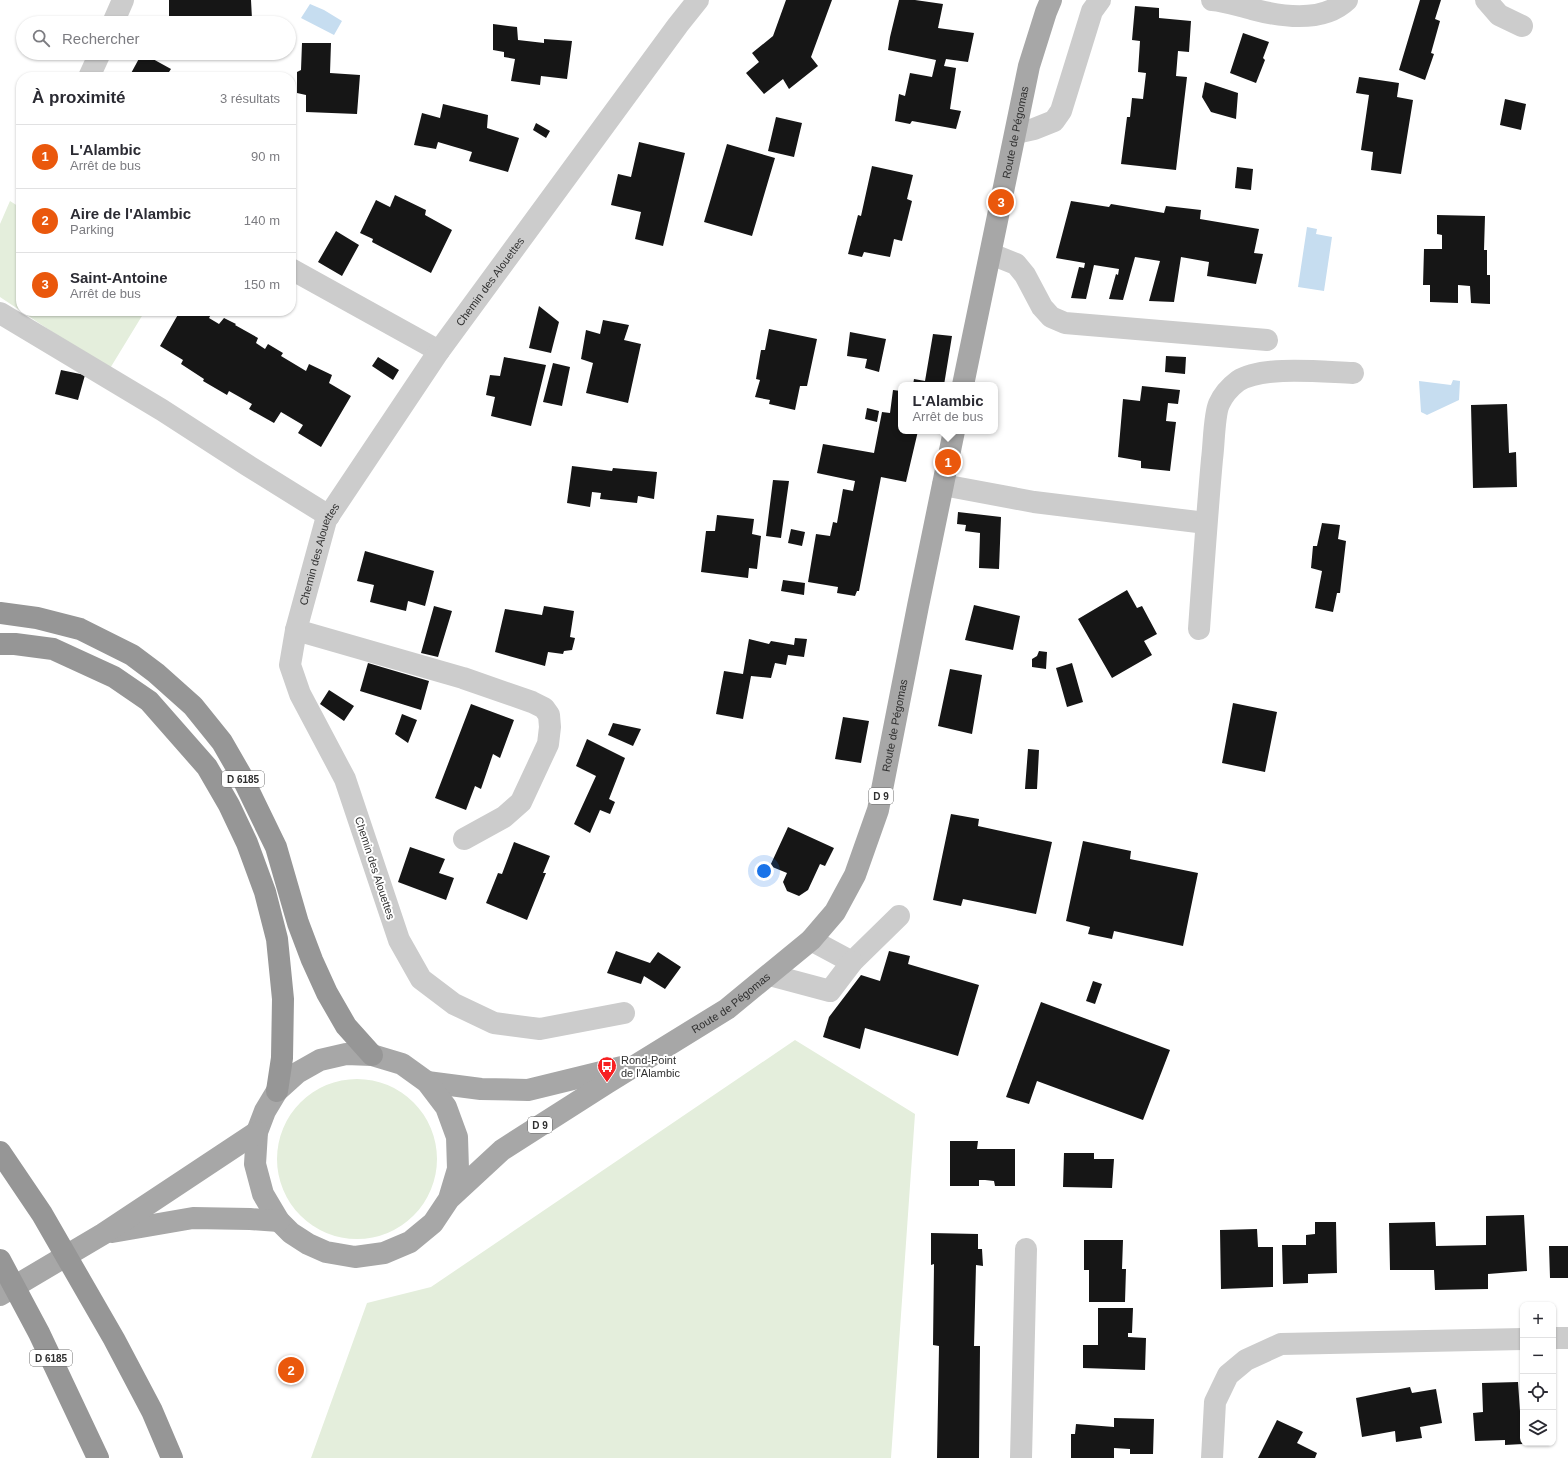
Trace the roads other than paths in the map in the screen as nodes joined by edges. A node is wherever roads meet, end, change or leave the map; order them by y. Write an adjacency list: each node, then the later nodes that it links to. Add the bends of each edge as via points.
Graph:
1 (124, 0): 8 (street)
2 (698, 0): 17 (street, Chemin des Alouettes)
3 (1051, 0): 12 (main road, Route de Pégomas, via 1029,66)
4 (1100, 0): 12 (street, via 1092,11 1061,111 1054,121)
5 (1212, 0): 6 (street, via 1292,16 1322,14)
6 (1347, 0)
7 (1486, 0): 9 (street, via 1499,15)
8 (116, 16)
9 (1522, 26)
10 (97, 60): 11 (street)
11 (91, 72)
12 (1016, 133): 13 (main road, Route de Pégomas)
13 (990, 254): 16 (street, via 1016,264 1025,275 1042,307 1051,317 1065,323); 19 (main road, Route de Pégomas)
14 (296, 272): 17 (street)
15 (0, 313): 22 (street, via 162,410)
16 (1267, 340)
17 (439, 351): 22 (street, Chemin des Alouettes)
18 (1352, 373): 23 (street, via 1280,371 1256,374 1239,381 1226,392 1218,405)
19 (964, 382)
20 (953, 434): 21 (main road, Route de Pégomas / D 9)
21 (942, 485): 23 (street, via 1034,502); 30 (main road, Route de Pégomas / D 9, via 878,810 855,875 835,912)
22 (329, 516): 26 (street, Chemin des Alouettes)
23 (1206, 522): 25 (street)
24 (0, 613): 34 (highway, D 6185, via 37,618 80,629 132,655 193,706 222,742 276,847 298,923 327,993 346,1026)
25 (1199, 629)
26 (296, 630): 28 (street, via 463,678 544,708 549,716 548,744 521,802 504,817); 33 (street, Chemin des Alouettes, via 290,665 300,694 345,779 399,940 422,979 454,1004 494,1023 540,1030)
27 (0, 644): 37 (highway, via 53,649 114,677 148,701 207,767 247,843 265,892 277,939 283,999 282,1058)
28 (464, 839)
29 (899, 916): 31 (street)
30 (811, 940): 31 (street); 32 (main road, Route de Pégomas / D 9)
31 (852, 962): 32 (street, via 836,996)
32 (770, 975): 35 (main road, Route de Pégomas / D 9, via 727,1009)
33 (624, 1013)
34 (372, 1054): 36 (main road, via 402,1064); 37 (main road, via 346,1054 320,1060 297,1073)
35 (640, 1062): 36 (main road, D 9, via 528,1090 481,1089); 40 (main road, D 9, via 502,1150)
36 (427, 1082): 40 (main road, via 446,1107 457,1137 458,1169)
37 (277, 1091): 38 (main road, via 265,1110)
38 (257, 1132): 41 (main road, via 255,1164 263,1194); 42 (main road)
39 (0, 1152): 50 (highway, via 42,1214 114,1339 152,1411)
40 (449, 1199): 41 (main road, via 433,1223 410,1242 384,1253 355,1257 326,1252 308,1244)
41 (279, 1221): 42 (main road, via 193,1218)
42 (103, 1234): 45 (main road)
43 (1026, 1249): 51 (street)
44 (0, 1260): 49 (highway, D 6185, via 39,1333)
45 (0, 1295)
46 (1556, 1338): 47 (street)
47 (1568, 1338)
48 (1520, 1339): 52 (street, via 1281,1344 1246,1360 1228,1375 1216,1402)
49 (98, 1458)
50 (172, 1458)
51 (1020, 1458)
52 (1212, 1458)

